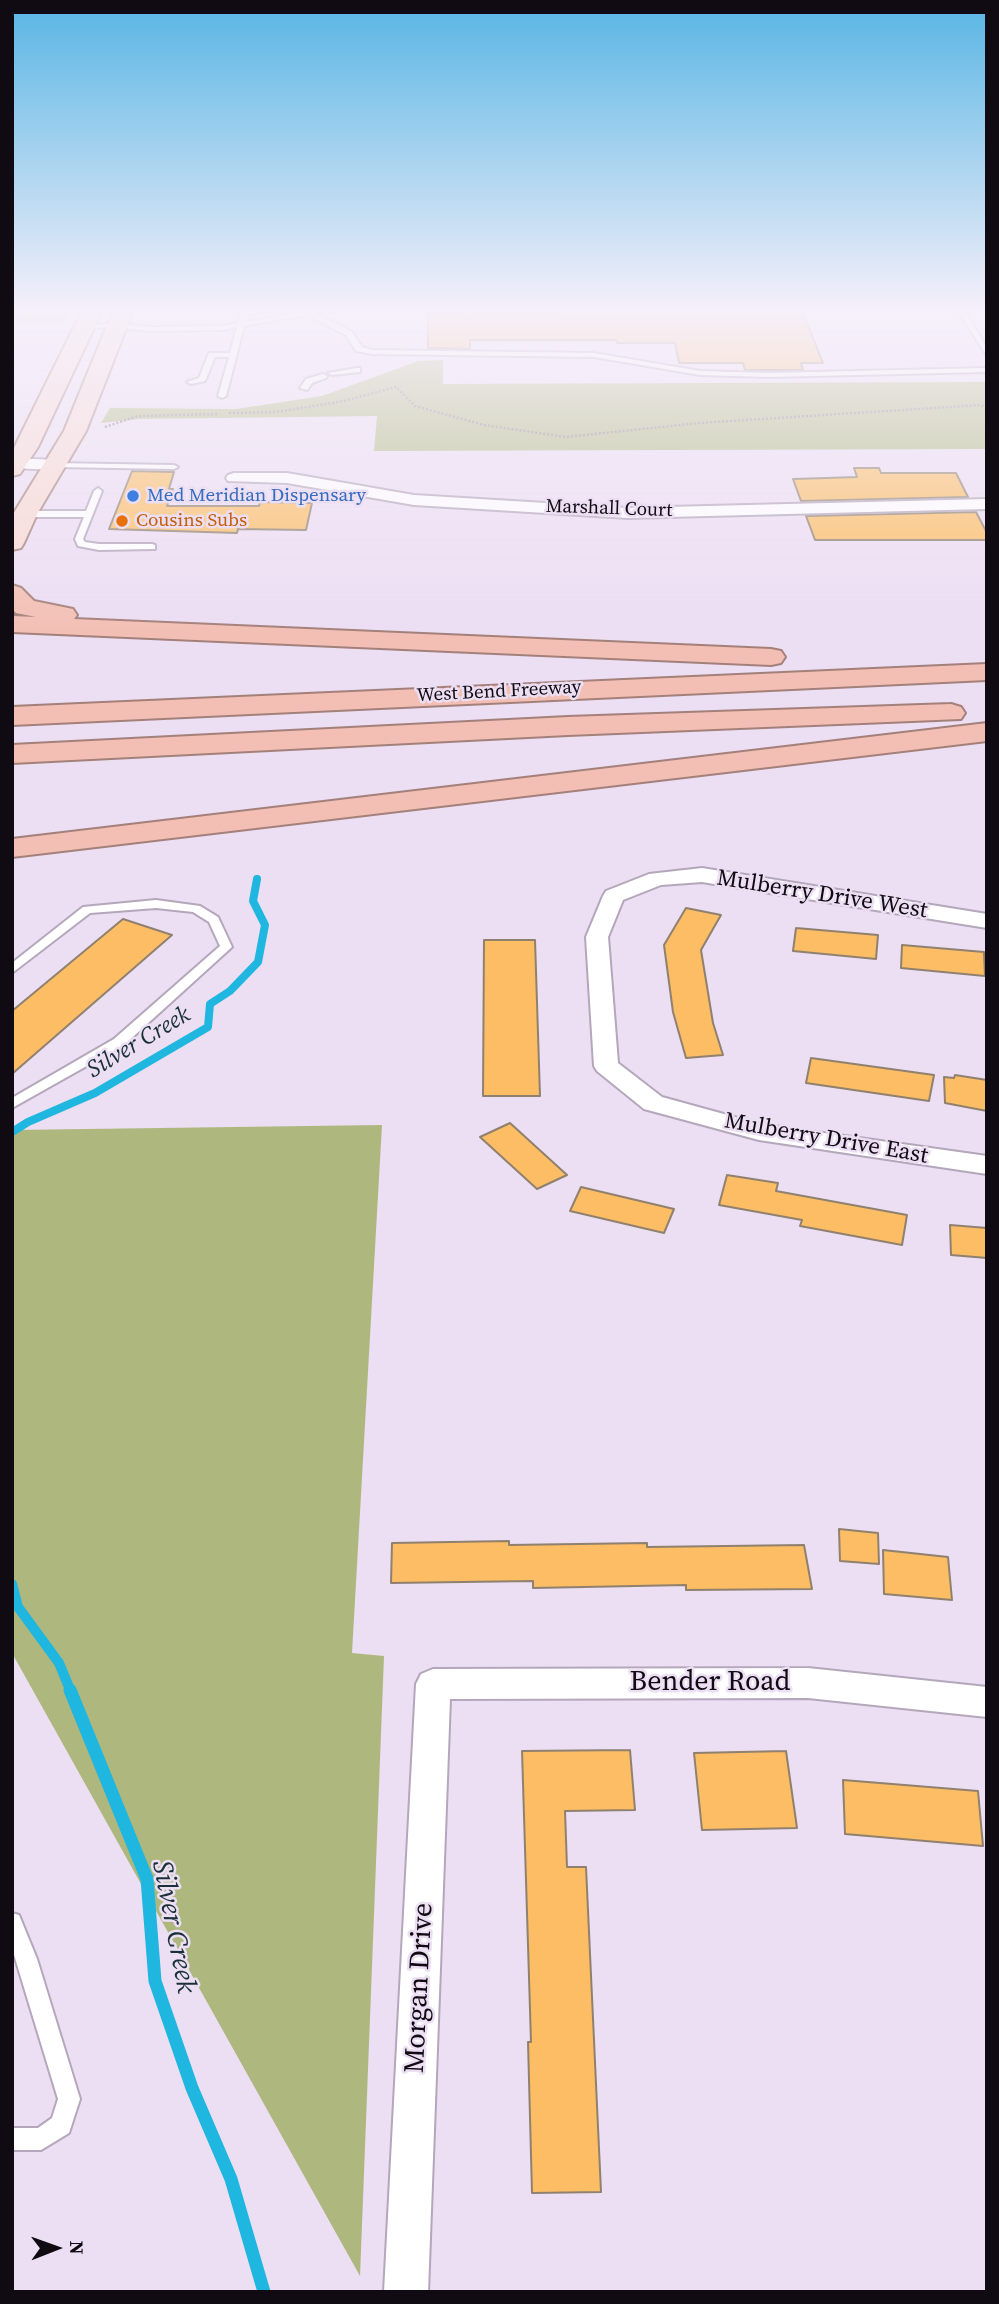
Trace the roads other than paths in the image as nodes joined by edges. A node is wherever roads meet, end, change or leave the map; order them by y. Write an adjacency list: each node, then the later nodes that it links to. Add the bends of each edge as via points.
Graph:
1 (39, 419): 3 (main road)
2 (80, 419): 4 (main road)
3 (14, 465): 4 (street)
4 (56, 465): 5 (lane); 9 (main road)
5 (174, 467)
6 (234, 478): 8 (street, Marshall Court, via 288,478 414,500 628,513)
7 (98, 491): 10 (lane)
8 (987, 504)
9 (25, 514): 10 (lane); 11 (main road)
10 (89, 514): 12 (lane, via 80,544)
11 (12, 543)
12 (152, 547)
13 (12, 593): 15 (highway, via 25,607)
14 (12, 624): 15 (highway)
15 (135, 628): 16 (highway, via 734,657)
16 (987, 661)
17 (987, 672): 19 (highway, West Bend Freeway)
18 (987, 712): 21 (highway, West Bend Freeway, via 568,726)
19 (13, 716)
20 (987, 732): 22 (highway)
21 (12, 754)
22 (12, 848)
23 (657, 879): 24 (street, Mulberry Drive West, via 702,875); 27 (street, Mulberry Drive East, via 614,897 597,937 607,1066 653,1103 759,1132)
24 (987, 921)
25 (12, 970): 26 (lane, via 87,910 156,904 196,909 214,920 226,947 119,1042)
26 (12, 1104)
27 (987, 1165)
28 (433, 1684): 29 (street, Bender Road, via 808,1683); 32 (street, Morgan Drive)
29 (987, 1702)
30 (12, 1922): 31 (lane, via 69,2099 61,2124 41,2139)
31 (12, 2139)
32 (406, 2292)

